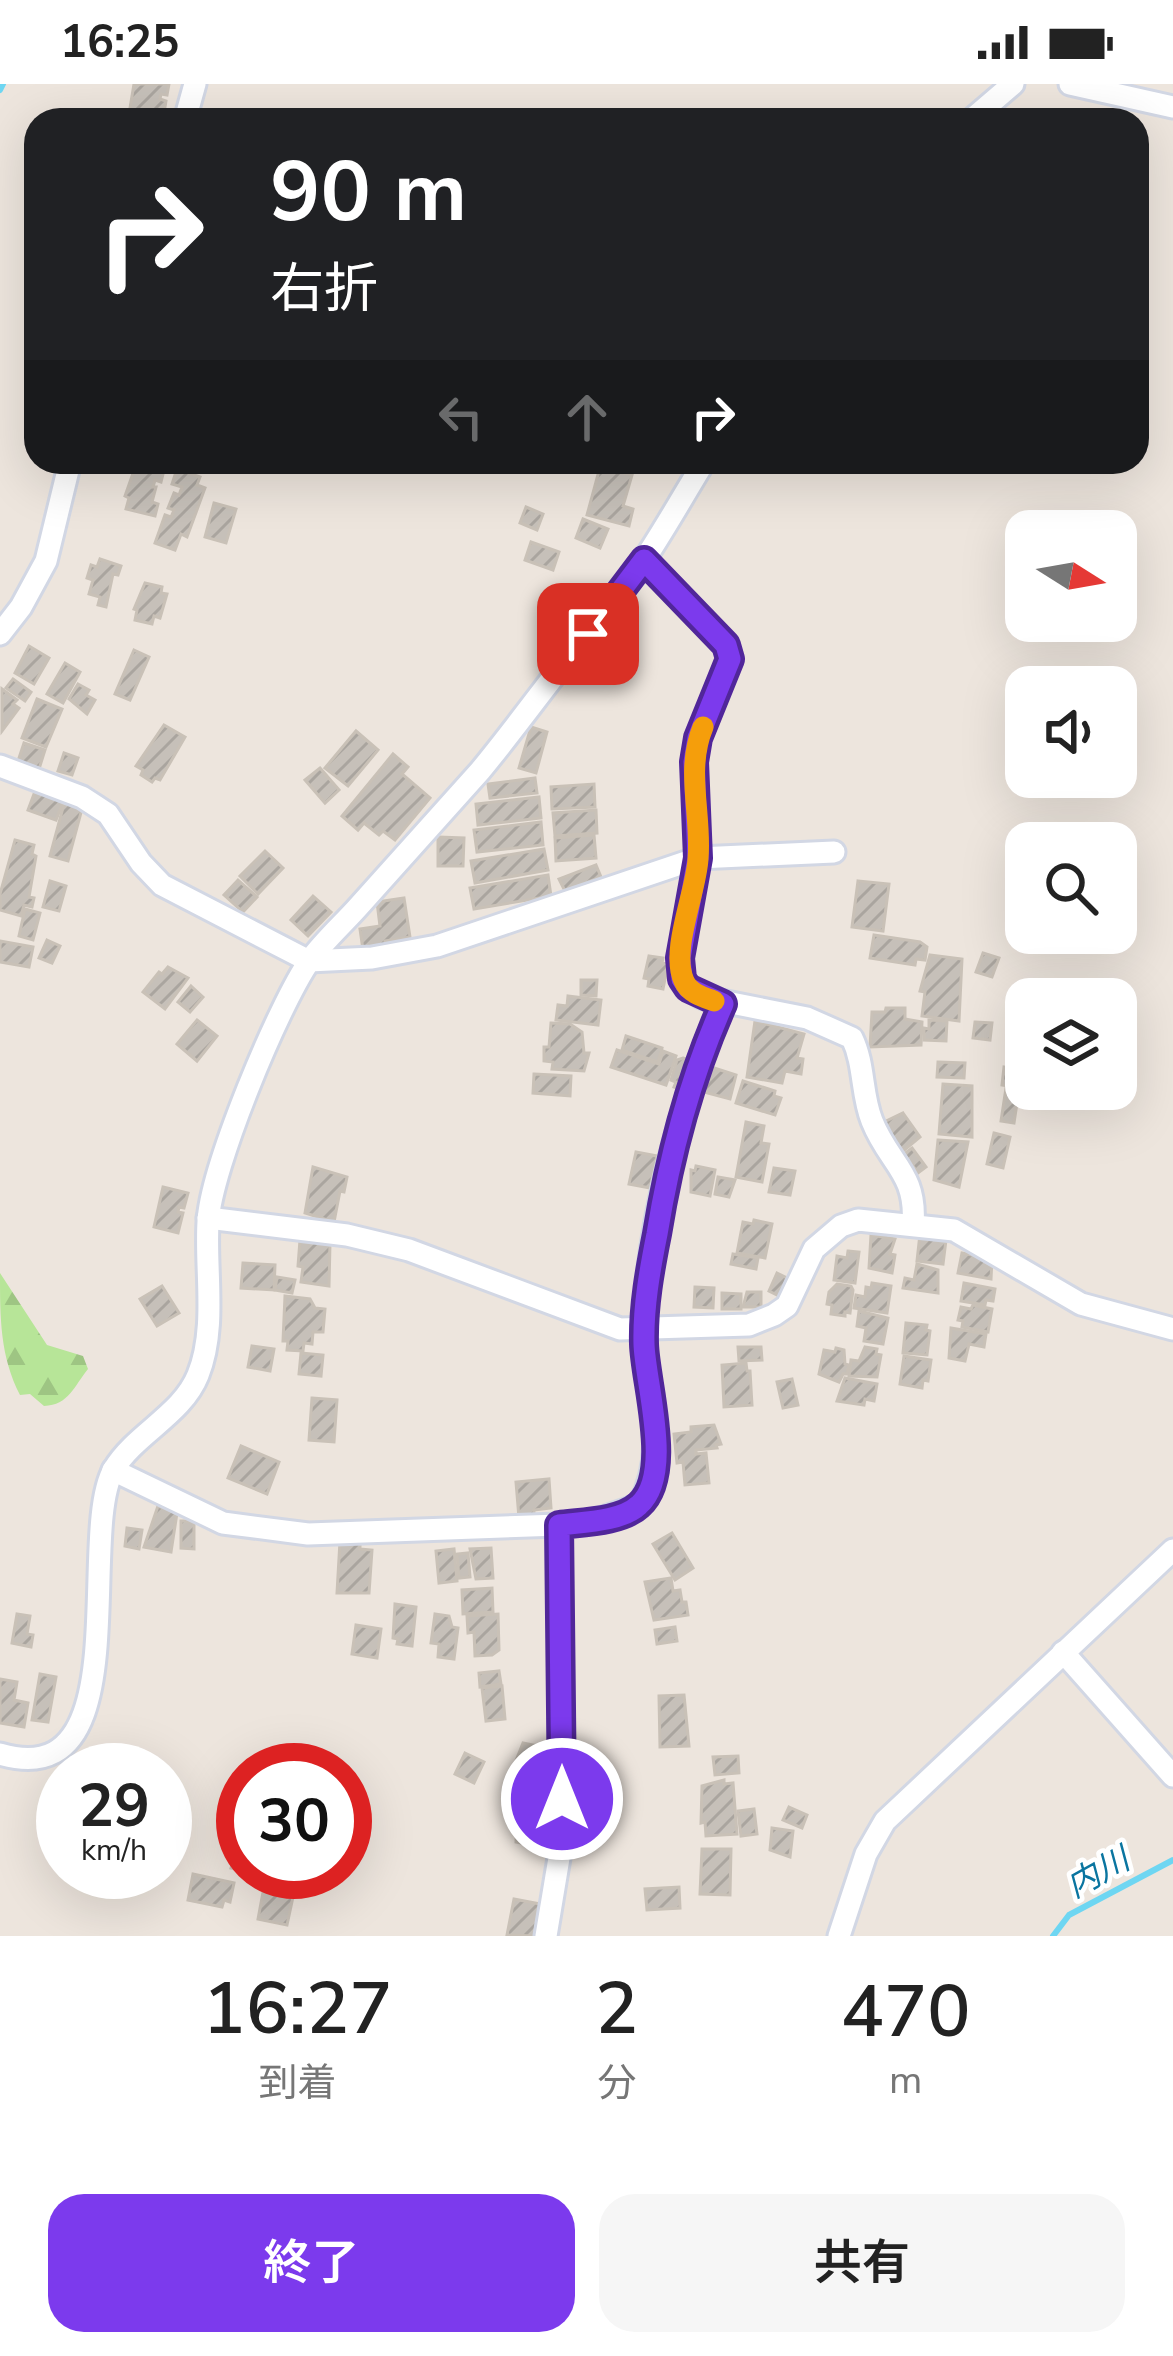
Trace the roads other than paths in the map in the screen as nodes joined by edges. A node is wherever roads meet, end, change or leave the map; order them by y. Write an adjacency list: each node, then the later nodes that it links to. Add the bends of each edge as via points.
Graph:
1 (1012, 84): 4 (street)
2 (1070, 84): 3 (street)
3 (1173, 107)
4 (985, 108)
5 (65, 474): 8 (street, via 46,561)
6 (697, 474): 7 (street)
7 (644, 560): 11 (street, via 726,645 730,659 694,762); 12 (street, via 482,768)
8 (0, 634)
9 (0, 766): 12 (street, via 82,797 108,814 162,885)
10 (834, 853): 11 (street)
11 (698, 858): 12 (street, via 437,946); 13 (street, via 682,979)
12 (309, 962): 14 (street, via 237,1121)
13 (723, 1004): 15 (street, via 807,1018 852,1038 869,1115 913,1188); 17 (street, via 671,1152)
14 (208, 1218): 17 (street, via 409,1250 620,1329); 18 (street, via 208,1315 197,1379)
15 (913, 1224): 16 (street, via 954,1230 1082,1304); 17 (street, via 841,1226 814,1249 788,1306 774,1316 749,1325)
16 (1173, 1329)
17 (644, 1330): 19 (street, via 656,1429 648,1489 640,1505 623,1513)
18 (113, 1470): 19 (street, via 223,1523 308,1534); 22 (street, via 99,1526 98,1641 81,1719 48,1757)
19 (559, 1525): 24 (street, via 561,1846)
20 (1173, 1550): 21 (street)
21 (1063, 1652): 23 (street); 25 (street, via 885,1820)
22 (0, 1754)
23 (1173, 1776)
24 (545, 1936)
25 (838, 1936)

